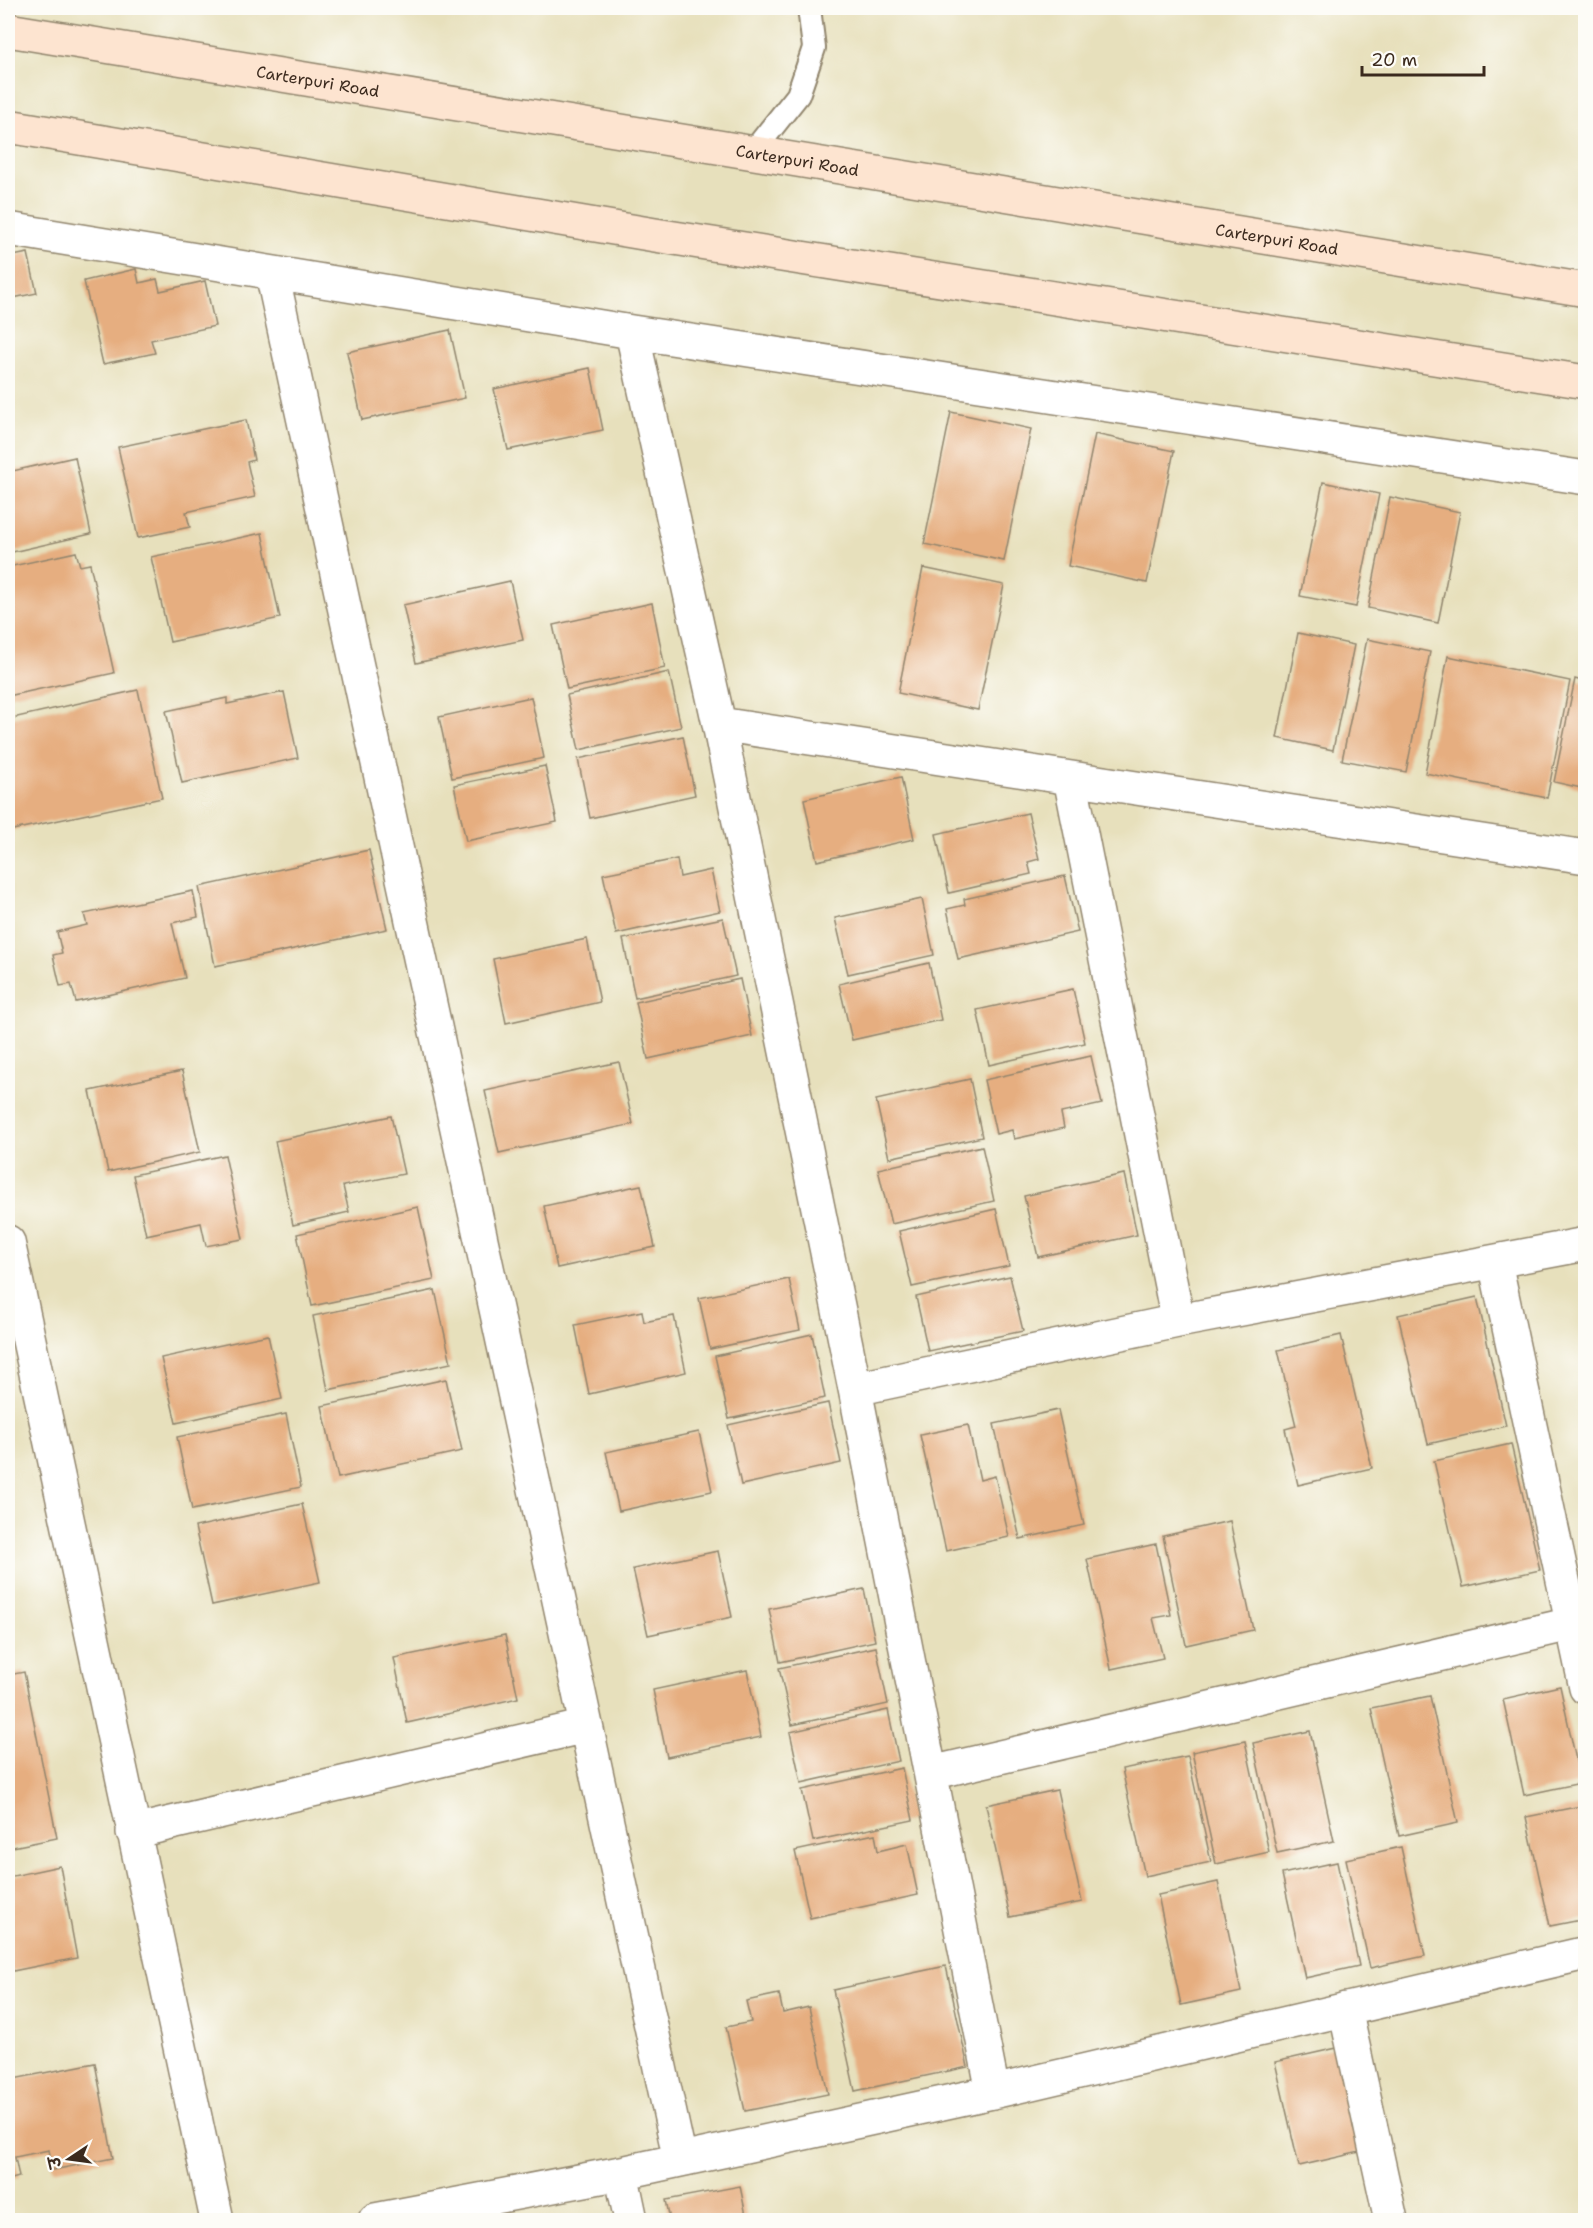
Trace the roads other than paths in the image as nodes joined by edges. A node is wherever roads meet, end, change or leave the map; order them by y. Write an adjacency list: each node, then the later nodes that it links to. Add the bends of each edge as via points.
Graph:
1 (810, 8): 4 (lane, via 814,48 798,95)
2 (8, 30): 4 (main road, Carterpuri Road)
3 (8, 126): 9 (main road, via 655,235)
4 (752, 153): 7 (main road, Carterpuri Road)
5 (8, 229): 6 (street)
6 (272, 273): 8 (street); 21 (street)
7 (1586, 290)
8 (632, 332): 10 (street); 11 (street)
9 (1586, 382)
10 (1586, 478)
11 (719, 724): 12 (street); 18 (street)
12 (1070, 778): 13 (street); 17 (street)
13 (1586, 857)
14 (8, 1242): 23 (street)
15 (1586, 1244): 16 (street)
16 (1495, 1262): 17 (street); 19 (street)
17 (1178, 1321): 18 (street)
18 (855, 1389): 22 (street)
19 (1571, 1624): 20 (street); 22 (street)
20 (1586, 1688)
21 (586, 1726): 23 (street); 27 (street)
22 (931, 1773): 26 (street)
23 (133, 1832): 29 (street)
24 (1586, 1953): 25 (street)
25 (1345, 2009): 26 (street); 32 (street)
26 (993, 2092): 27 (street)
27 (680, 2160): 28 (street)
28 (621, 2173): 30 (street); 31 (street)
29 (218, 2220)
30 (375, 2220)
31 (631, 2220)
32 (1391, 2220)

